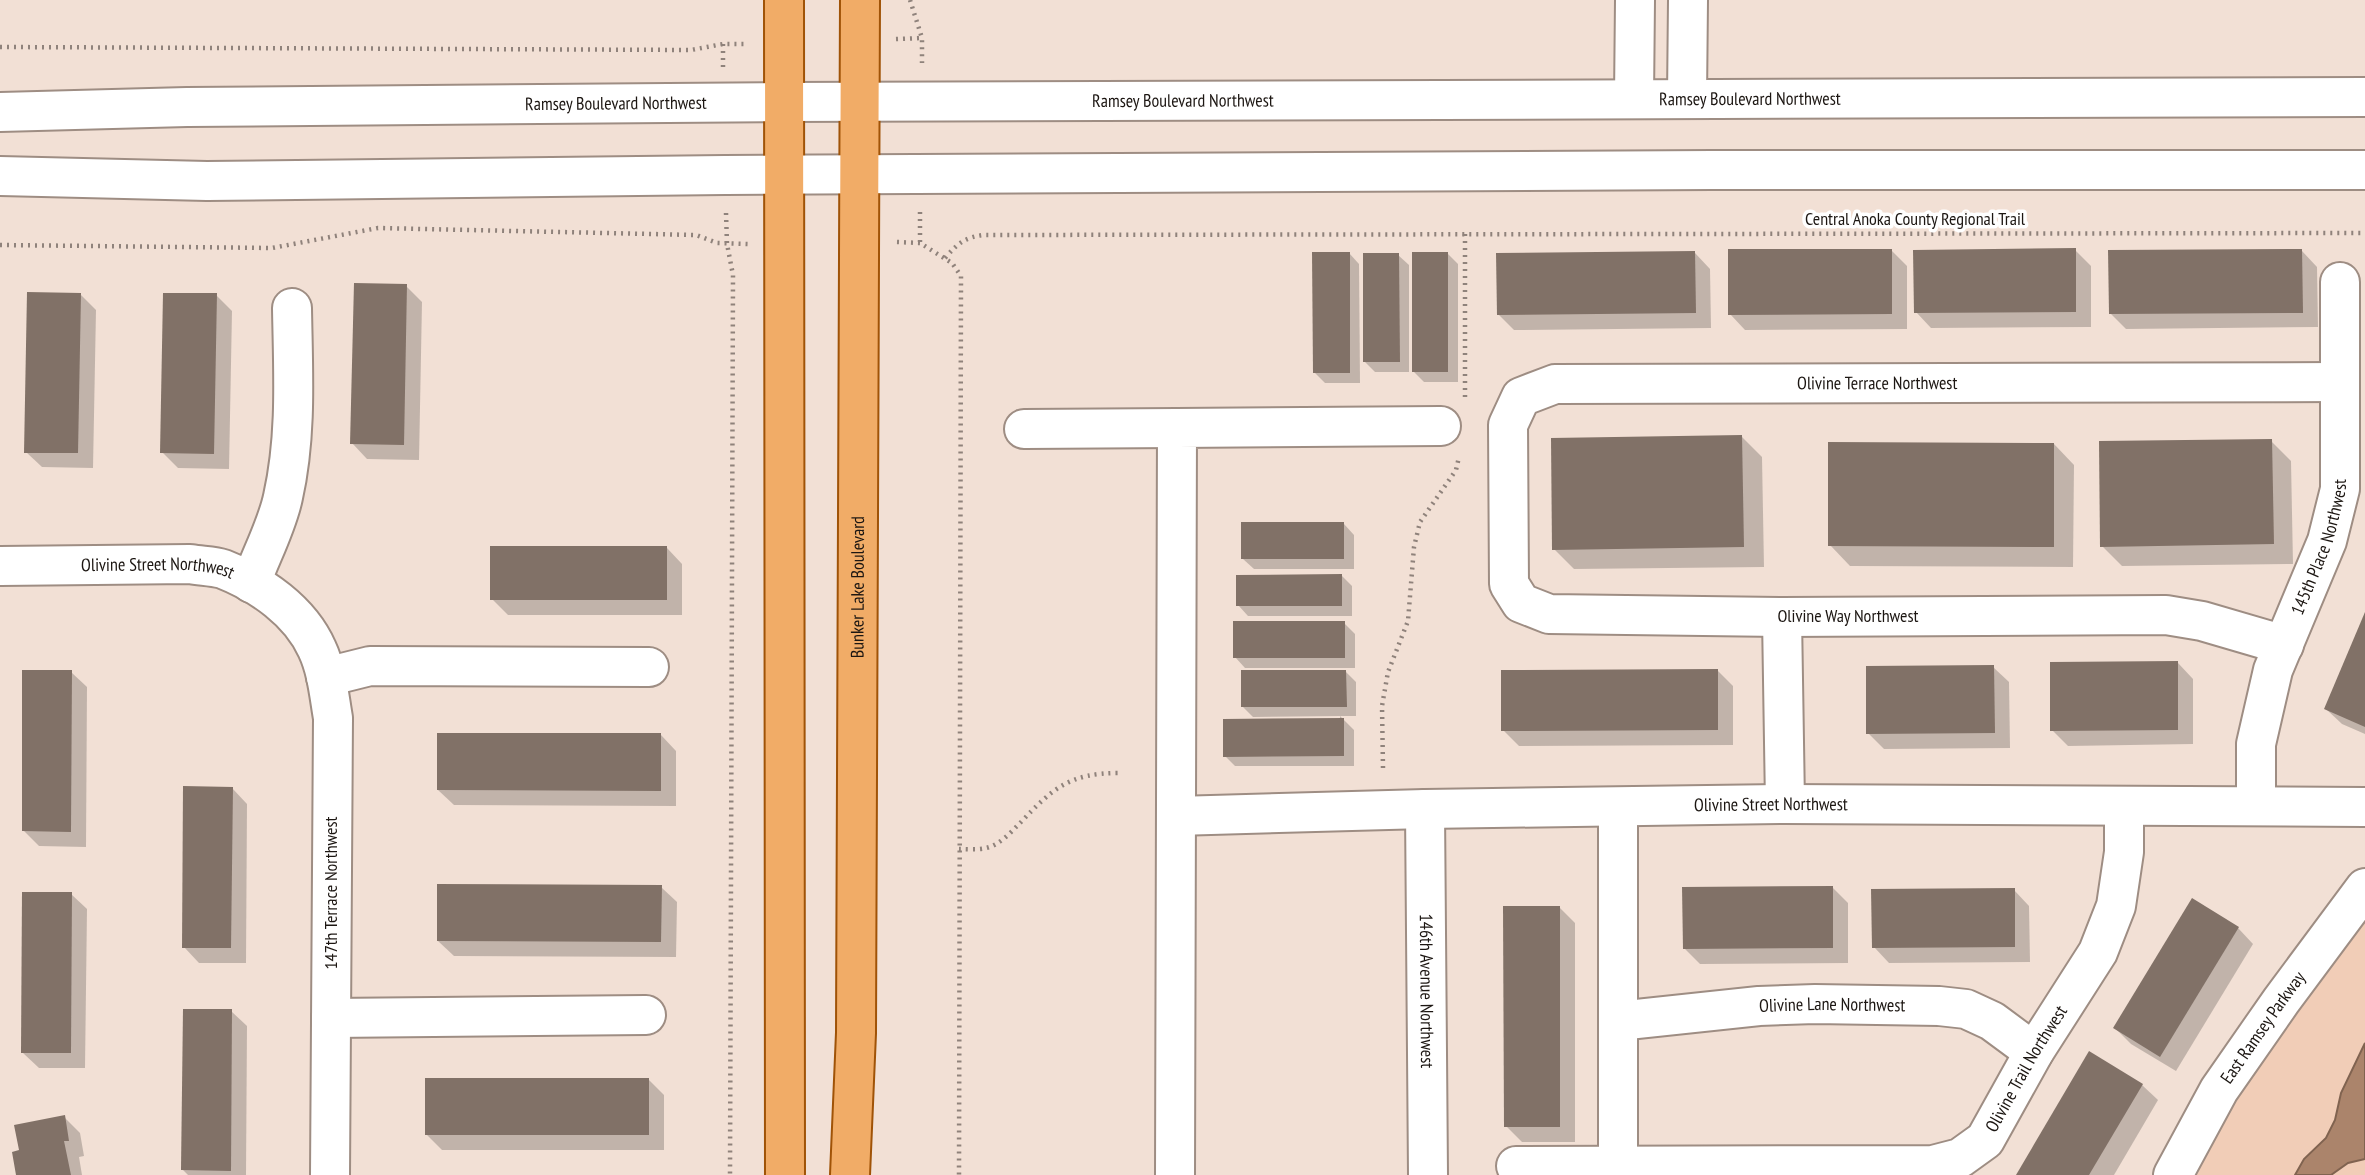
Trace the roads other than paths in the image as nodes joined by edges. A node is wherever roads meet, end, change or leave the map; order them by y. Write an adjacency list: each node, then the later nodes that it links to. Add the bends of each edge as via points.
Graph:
1 (784, 0): 8 (main road)
2 (860, 0): 9 (main road, Bunker Lake Boulevard)
3 (1635, 0): 6 (street)
4 (1688, 0): 7 (street)
5 (2365, 97): 7 (street, Ramsey Boulevard Northwest)
6 (1634, 98): 7 (street, Ramsey Boulevard Northwest); 9 (street, Ramsey Boulevard Northwest)
7 (1687, 99)
8 (785, 102): 9 (street, Ramsey Boulevard Northwest); 10 (street, Ramsey Boulevard Northwest); 14 (main road)
9 (860, 102): 12 (main road, Bunker Lake Boulevard)
10 (0, 113)
11 (2365, 170): 12 (street)
12 (860, 174): 14 (street); 45 (main road, Bunker Lake Boulevard, via 856,1033)
13 (0, 176): 14 (street, via 207,181)
14 (785, 176): 44 (main road)
15 (2340, 282): 17 (street, 145th Place Northwest)
16 (292, 308): 23 (street, via 290,457 282,500)
17 (2339, 382): 21 (street, Olivine Terrace Northwest, via 1555,384 1521,397 1514,411 1508,425); 26 (street, 145th Place Northwest, via 2340,489 2327,541)
18 (1177, 428): 19 (street); 20 (street); 35 (street)
19 (1024, 429)
20 (1456, 429)
21 (1507, 495): 24 (street, Olivine Way Northwest, via 1509,584 1521,603 1549,614)
22 (0, 566): 23 (street, Olivine Street Northwest, via 190,564 220,568)
23 (251, 583): 25 (street, Olivine Street Northwest)
24 (1782, 617): 26 (street, Olivine Way Northwest, via 2166,615); 29 (street)
25 (299, 619): 28 (street, 147th Terrace Northwest, via 317,649)
26 (2284, 645): 31 (street, 145th Place Northwest, via 2273,670 2256,744)
27 (649, 667): 28 (street, via 370,666)
28 (326, 677): 38 (street, 147th Terrace Northwest, via 332,718)
29 (1784, 804): 30 (street, Olivine Street Northwest); 32 (street, Olivine Street Northwest)
30 (2124, 806): 31 (street, Olivine Street Northwest); 40 (street, Olivine Trail Northwest, via 2124,852 2116,906 2098,953)
31 (2256, 806): 33 (street, Olivine Street Northwest)
32 (1618, 807): 34 (street, Olivine Street Northwest); 39 (street)
33 (2365, 807)
34 (1425, 809): 35 (street, Olivine Street Northwest); 47 (street, 146th Avenue Northwest)
35 (1176, 816): 46 (street)
36 (2365, 888): 48 (street, East Ramsey Parkway, via 2219,1090)
37 (646, 1016): 38 (street)
38 (331, 1018): 43 (street, 147th Terrace Northwest)
39 (1618, 1021): 40 (street, Olivine Lane Northwest, via 1770,1005 1939,1006 1966,1009 1992,1021); 41 (street)
40 (2034, 1052): 41 (street, Olivine Trail Northwest, via 1985,1140 1960,1158 1933,1165)
41 (1618, 1165): 42 (street, Olivine Trail Northwest)
42 (1516, 1166)
43 (330, 1175)
44 (785, 1175)
45 (850, 1175)
46 (1175, 1175)
47 (1428, 1175)
48 (2173, 1175)

